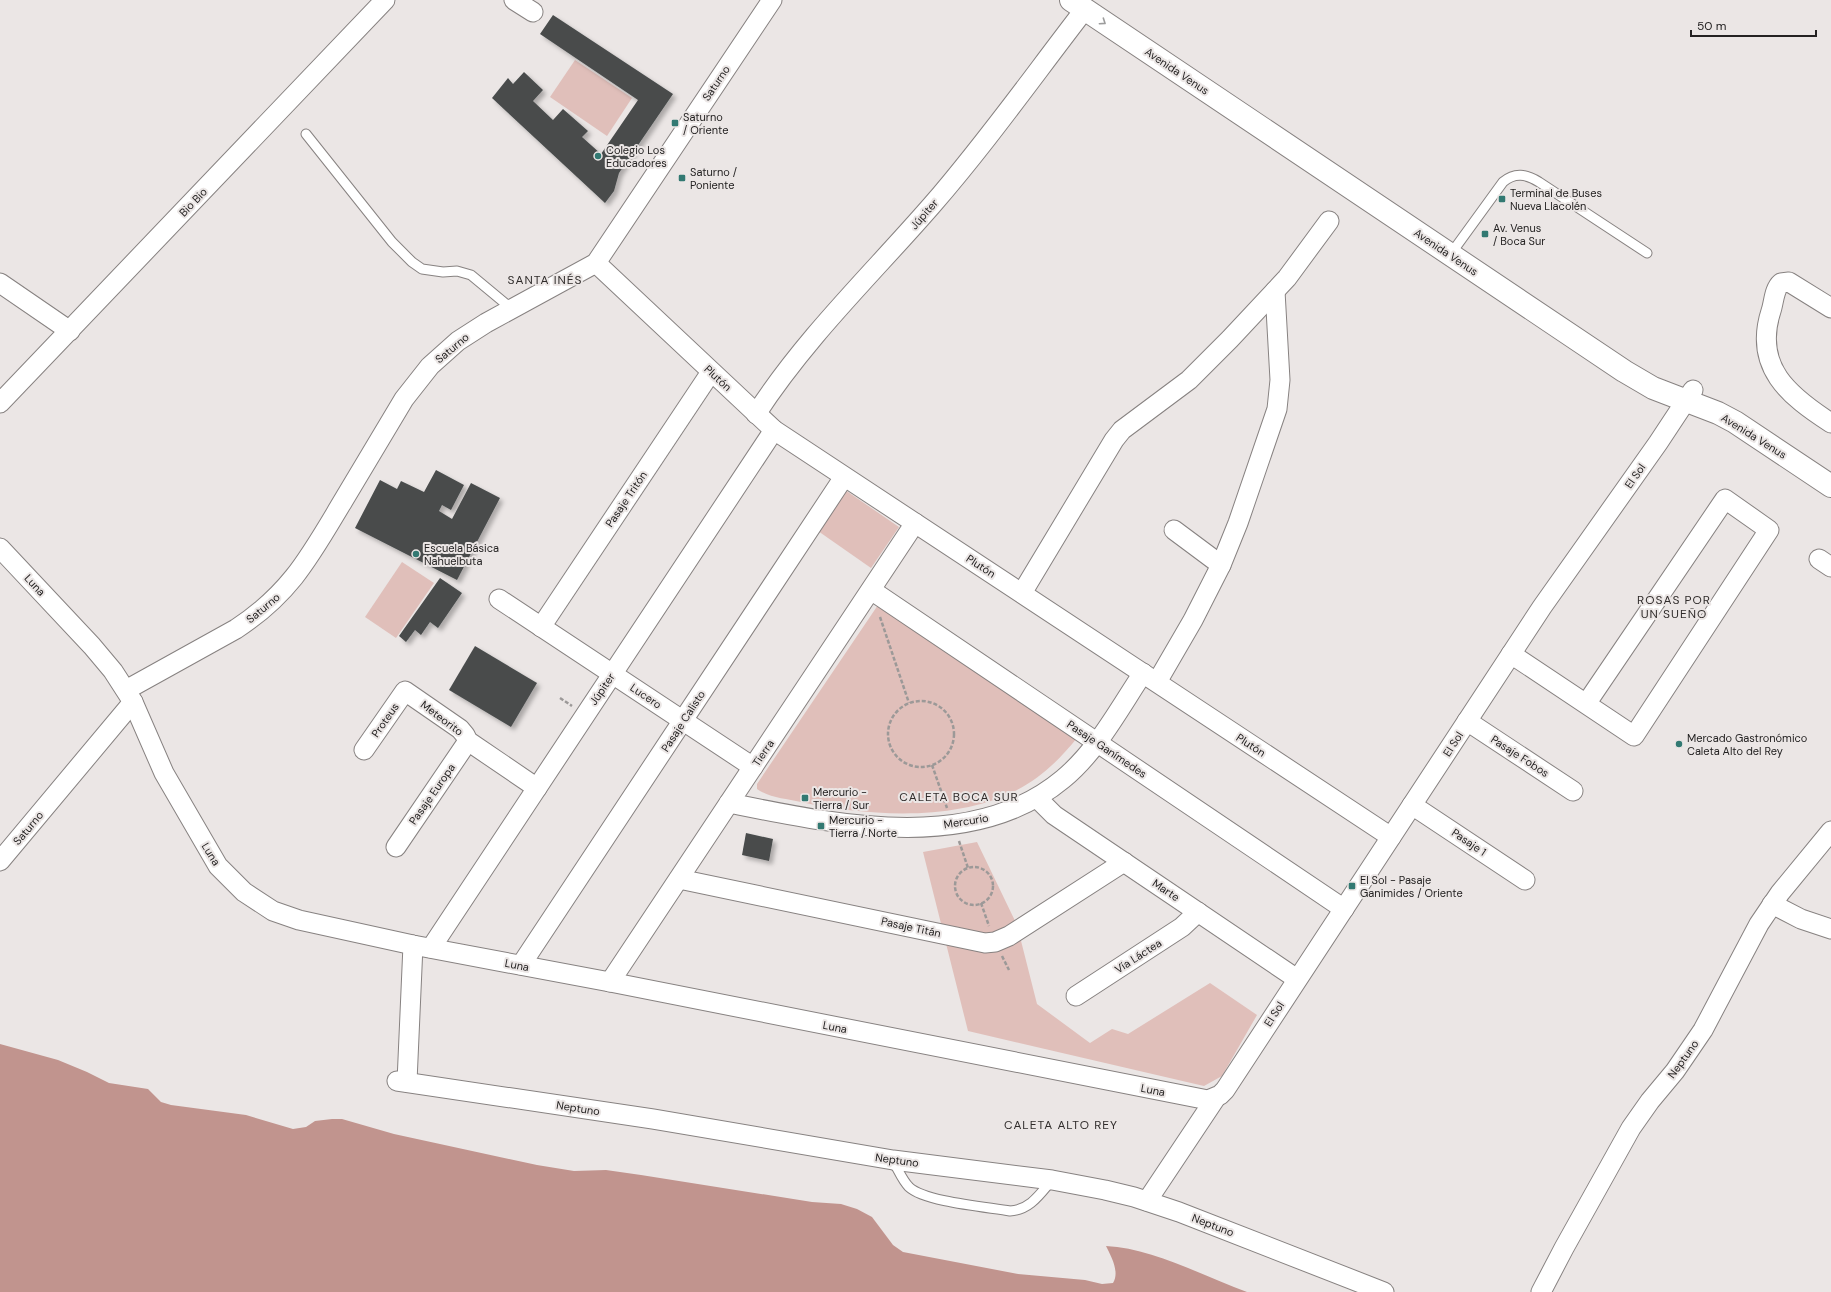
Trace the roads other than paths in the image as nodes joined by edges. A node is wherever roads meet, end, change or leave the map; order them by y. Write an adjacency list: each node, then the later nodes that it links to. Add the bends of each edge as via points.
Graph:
1 (385, 0): 15 (street, Bio Bio)
2 (514, 0): 5 (street)
3 (772, 0): 10 (street, Saturno)
4 (1084, 3): 8 (street, Avenida Venus); 19 (street, Júpiter, via 946,188 819,329)
5 (533, 12)
6 (306, 134): 14 (lane, via 392,242 412,262 422,269 457,271 471,275)
7 (1329, 221): 12 (street)
8 (1454, 250): 9 (lane, via 1503,182 1507,178 1524,175); 17 (street, Avenida Venus, via 1624,371 1654,388)
9 (1647, 254)
10 (596, 263): 14 (street, Saturno); 16 (street, Plutón)
11 (0, 283): 15 (street)
12 (1275, 291): 28 (street, Mercurio, via 1279,398 1238,523); 30 (street, via 1189,380 1122,430)
13 (1831, 308): 20 (street, via 1789,282 1781,283 1777,288 1769,317 1767,341 1772,366 1784,386 1804,406)
14 (512, 309): 37 (street, Saturno, via 458,341 416,382 292,582 252,618)
15 (70, 331): 18 (street, Bio Bio)
16 (711, 372): 19 (street, Plutón); 32 (street, Pasaje Tritón)
17 (1690, 395): 22 (street, Avenida Venus, via 1724,400); 24 (street, Avenida Venus); 33 (street, El Sol)
18 (0, 403)
19 (756, 414): 21 (street, Plutón)
20 (1831, 424)
21 (774, 430): 23 (street, Plutón); 34 (street, Júpiter)
22 (1831, 470)
23 (844, 477): 25 (street, Plutón); 39 (street, Pasaje Calisto)
24 (1831, 486)
25 (915, 523): 29 (street, Tierra); 30 (street, Plutón)
26 (1174, 530): 28 (street)
27 (0, 548): 37 (street, Luna, via 101,656)
28 (1221, 565): 35 (street, Mercurio, via 1193,620)
29 (871, 590): 42 (street, Pasaje Ganímedes); 44 (street, Tierra)
30 (1022, 593): 35 (street, Plutón)
31 (499, 598): 32 (street, Lucero)
32 (542, 627): 34 (street, Lucero)
33 (1511, 654): 38 (street); 40 (street, El Sol)
34 (613, 674): 39 (street, Lucero); 45 (street, Júpiter)
35 (1150, 678): 42 (street, Mercurio); 51 (street, Plutón)
36 (405, 691): 41 (street, Meteorito, via 460,729); 43 (street, Proteus)
37 (129, 696): 53 (street, Saturno); 61 (street, Luna, via 164,773 207,850 234,884 258,903 286,916)
38 (1586, 704): 38 (street, via 1634,736 1769,530 1725,499)
39 (683, 721): 44 (street, Lucero); 62 (street, Pasaje Calisto)
40 (1467, 721): 46 (street, Pasaje Fobos); 49 (street, El Sol)
41 (468, 741): 45 (street, Meteorito); 52 (street, Pasaje Europa)
42 (1096, 742): 47 (street, Mercurio, via 1064,778); 58 (street, Pasaje Ganímedes)
43 (364, 750)
44 (753, 767): 48 (street, Tierra)
45 (537, 788): 61 (street, Júpiter)
46 (1573, 791)
47 (1037, 798): 48 (street, Mercurio, via 1009,811 974,822 910,826 827,822); 54 (street, Marte, via 1054,815)
48 (729, 803): 55 (street, Tierra)
49 (1412, 805): 51 (street, El Sol); 56 (street, Pasaje 1)
50 (1831, 831): 57 (street, Neptuno)
51 (1391, 837): 58 (street, El Sol)
52 (396, 847)
53 (0, 862)
54 (1124, 862): 55 (street, Pasaje Titán, via 1009,936 995,942); 59 (street, Marte)
55 (679, 879): 64 (street, Tierra)
56 (1525, 880)
57 (1772, 904): 60 (street, via 1802,919); 71 (street, Neptuno, via 1703,1030 1675,1071 1650,1101 1614,1156)
58 (1344, 909): 63 (street, El Sol)
59 (1198, 912): 63 (street, Marte); 65 (street, Vía Láctea, via 1182,927)
60 (1831, 929)
61 (422, 946): 62 (street, Luna); 67 (street, Neptuno, via 402,1082 653,1119)
62 (521, 966): 64 (street, Luna)
63 (1297, 979): 66 (street, El Sol, via 1225,1090)
64 (610, 982): 66 (street, Luna, via 1202,1100)
65 (1076, 996)
66 (1215, 1099): 69 (street, El Sol)
67 (893, 1160): 68 (street, Neptuno); 68 (lane, via 904,1182 923,1196 1010,1211 1028,1206)
68 (1052, 1180): 69 (street, Neptuno)
69 (1147, 1201): 70 (street, Neptuno)
70 (1384, 1292)
71 (1541, 1292)

